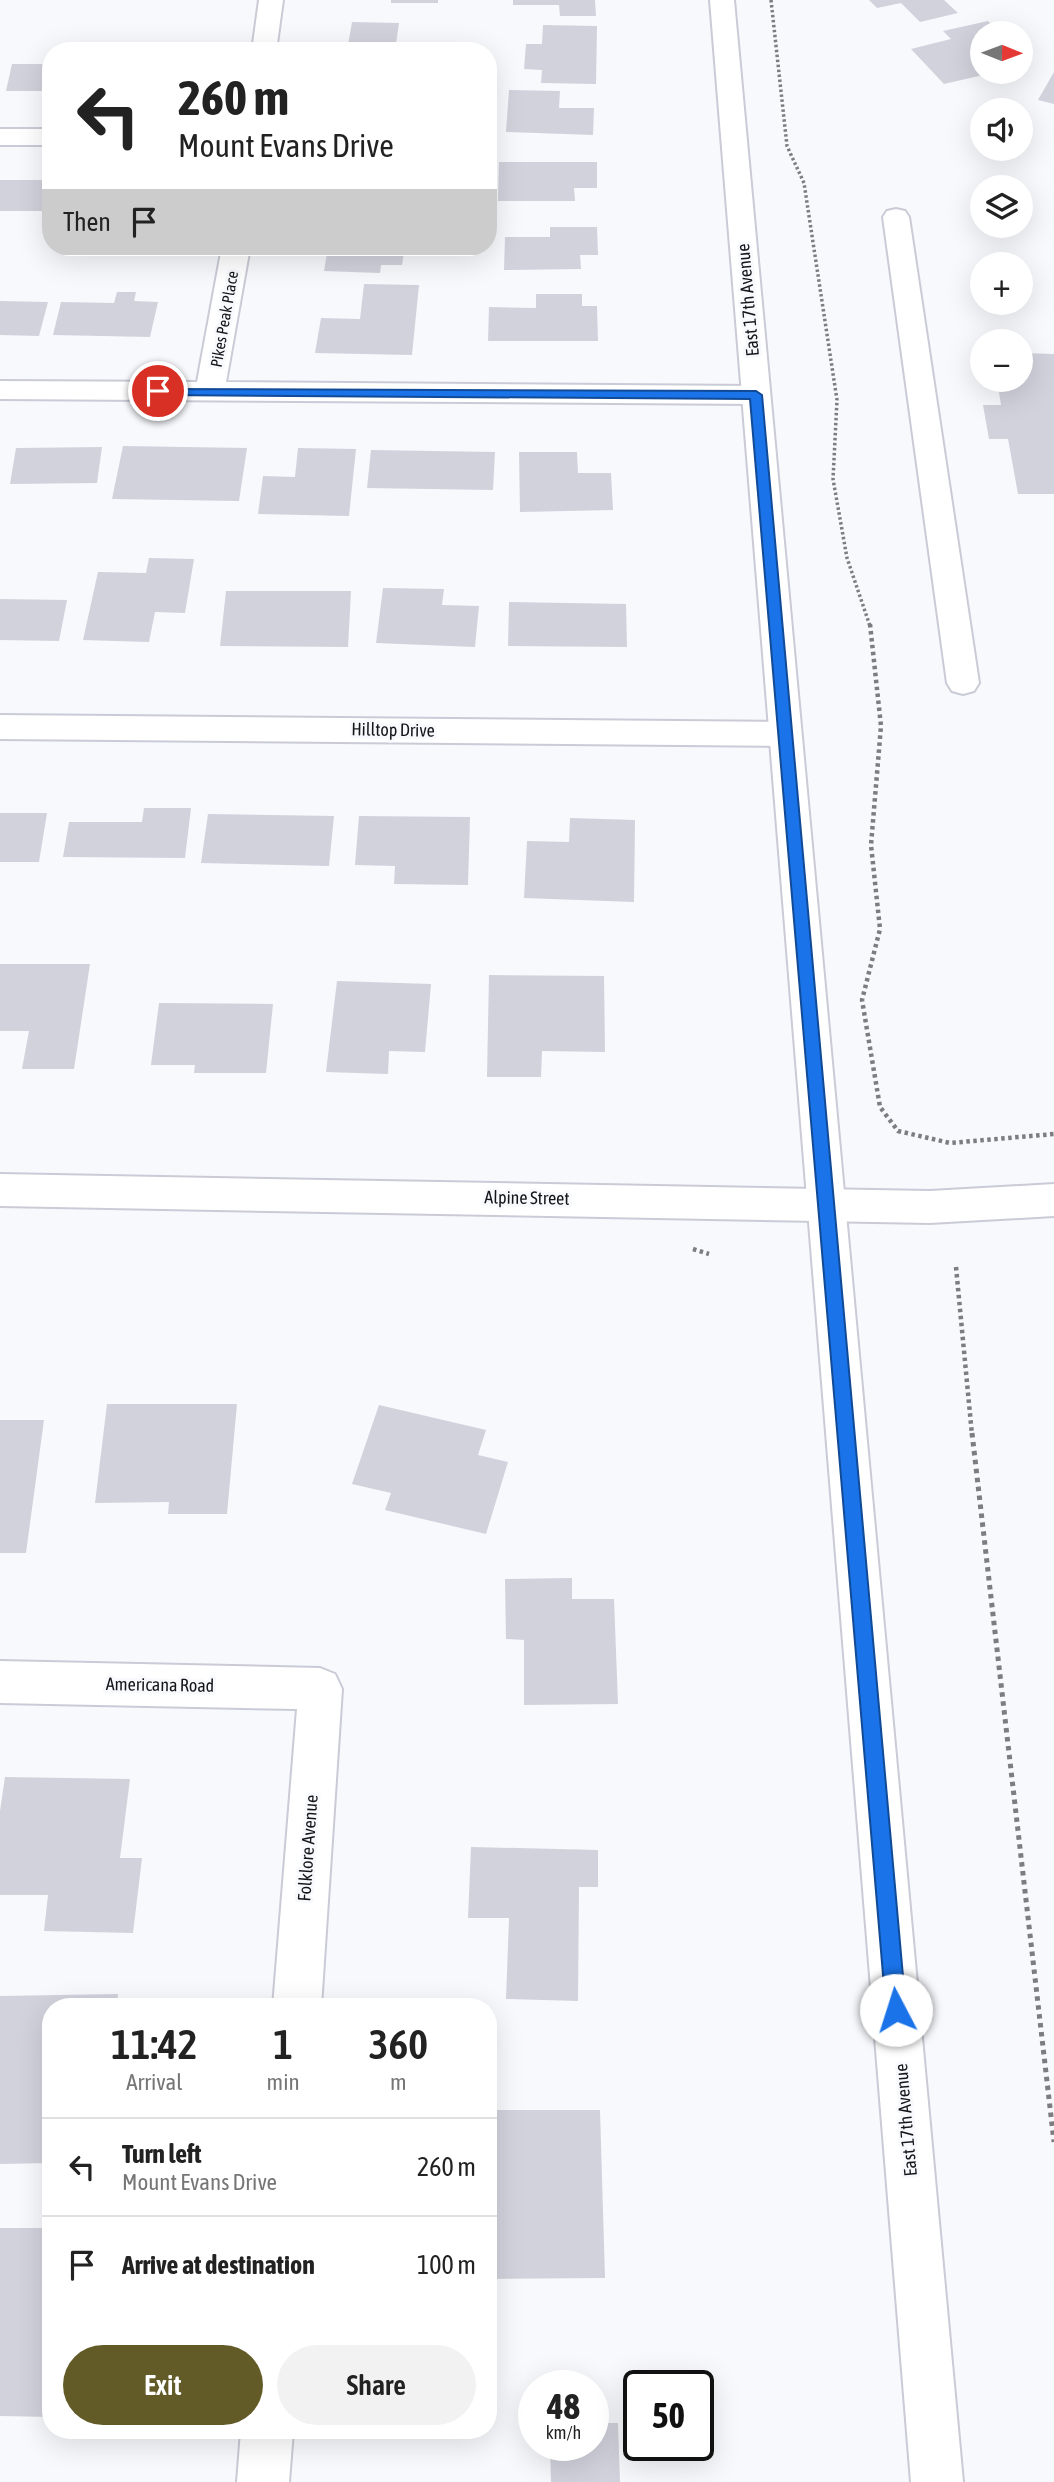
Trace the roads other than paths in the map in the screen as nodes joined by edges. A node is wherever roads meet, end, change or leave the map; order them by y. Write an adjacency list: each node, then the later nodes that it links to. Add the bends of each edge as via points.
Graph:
1 (271, 0): 3 (street)
2 (722, 0): 10 (street, East 17th Avenue)
3 (265, 42)
4 (0, 136): 5 (street)
5 (42, 137)
6 (896, 217): 11 (street)
7 (234, 256): 9 (street, Pikes Peak Place)
8 (0, 390): 9 (street)
9 (210, 392): 10 (street)
10 (756, 395): 13 (street, East 17th Avenue)
11 (964, 683)
12 (0, 727): 13 (street, Hilltop Drive)
13 (785, 734): 16 (street, East 17th Avenue)
14 (0, 1190): 16 (street, Alpine Street)
15 (1054, 1200): 16 (street, Alpine Street, via 930,1207)
16 (826, 1206): 22 (street, East 17th Avenue)
17 (0, 1682): 18 (street, Americana Road)
18 (320, 1689): 19 (street, Folklore Avenue)
19 (298, 1998)
20 (266, 2439): 21 (street)
21 (263, 2482)
22 (937, 2482)

